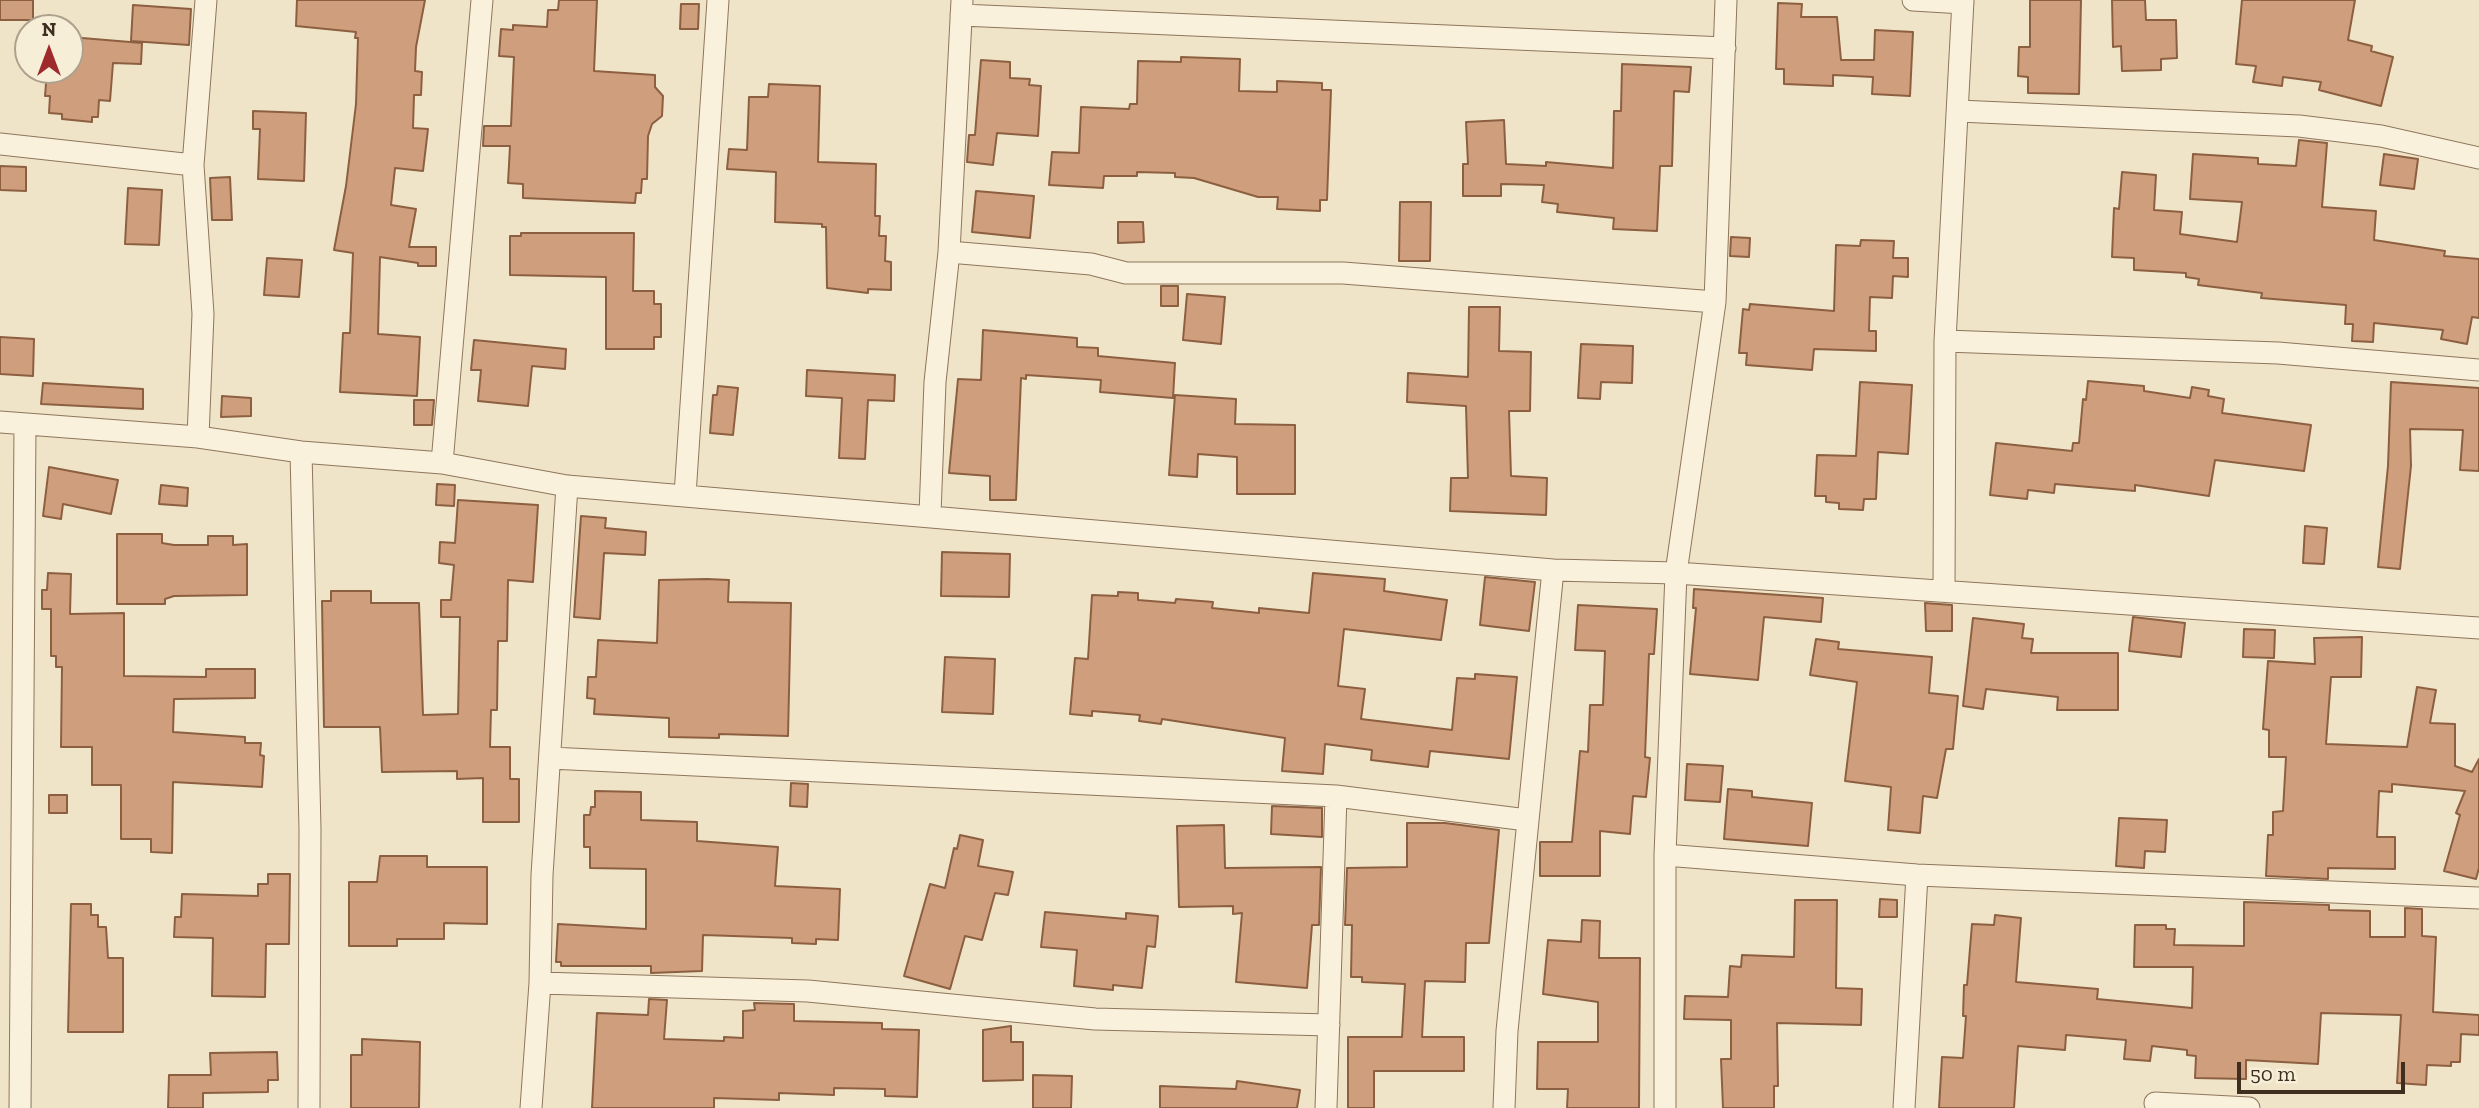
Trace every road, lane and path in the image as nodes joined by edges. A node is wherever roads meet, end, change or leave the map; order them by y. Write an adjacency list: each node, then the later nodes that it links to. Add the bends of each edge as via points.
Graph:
1 (206, 0): 12 (street)
2 (482, 0): 21 (street)
3 (718, 0): 23 (street)
4 (1726, 0): 8 (street)
5 (1913, 0): 6 (street)
6 (1963, 2): 9 (street)
7 (961, 7): 8 (street); 13 (street)
8 (1725, 48): 14 (street)
9 (1958, 111): 11 (street, via 2300,126 2381,136); 15 (street)
10 (0, 144): 12 (street)
11 (2479, 158)
12 (192, 165): 19 (street, via 203,314)
13 (949, 252): 14 (street, via 1091,264 1126,273 1343,272); 24 (street, via 935,382)
14 (1715, 302): 26 (street)
15 (1945, 341): 16 (street, via 2277,354); 27 (street)
16 (2479, 370)
17 (0, 422): 18 (street)
18 (25, 425): 19 (street); 38 (street)
19 (198, 437): 20 (street)
20 (301, 452): 21 (street); 39 (street, via 310,829)
21 (442, 463): 22 (street)
22 (567, 486): 23 (street); 29 (street)
23 (685, 495): 24 (street)
24 (930, 514): 25 (street)
25 (1553, 570): 26 (street); 31 (street)
26 (1676, 573): 27 (street); 32 (street)
27 (1944, 591): 28 (street)
28 (2479, 628)
29 (551, 758): 30 (street); 35 (street)
30 (1336, 796): 31 (street); 36 (street)
31 (1527, 820): 42 (street)
32 (1665, 855): 33 (street); 43 (street)
33 (1917, 875): 34 (street); 44 (street)
34 (2479, 898)
35 (540, 983): 36 (street, via 808,991 1095,1019); 40 (street)
36 (1329, 1024): 41 (street)
37 (2155, 1103): 45 (street)
38 (20, 1108)
39 (309, 1108)
40 (531, 1108)
41 (1326, 1108)
42 (1504, 1108)
43 (1665, 1108)
44 (1904, 1108)
45 (2249, 1108)

